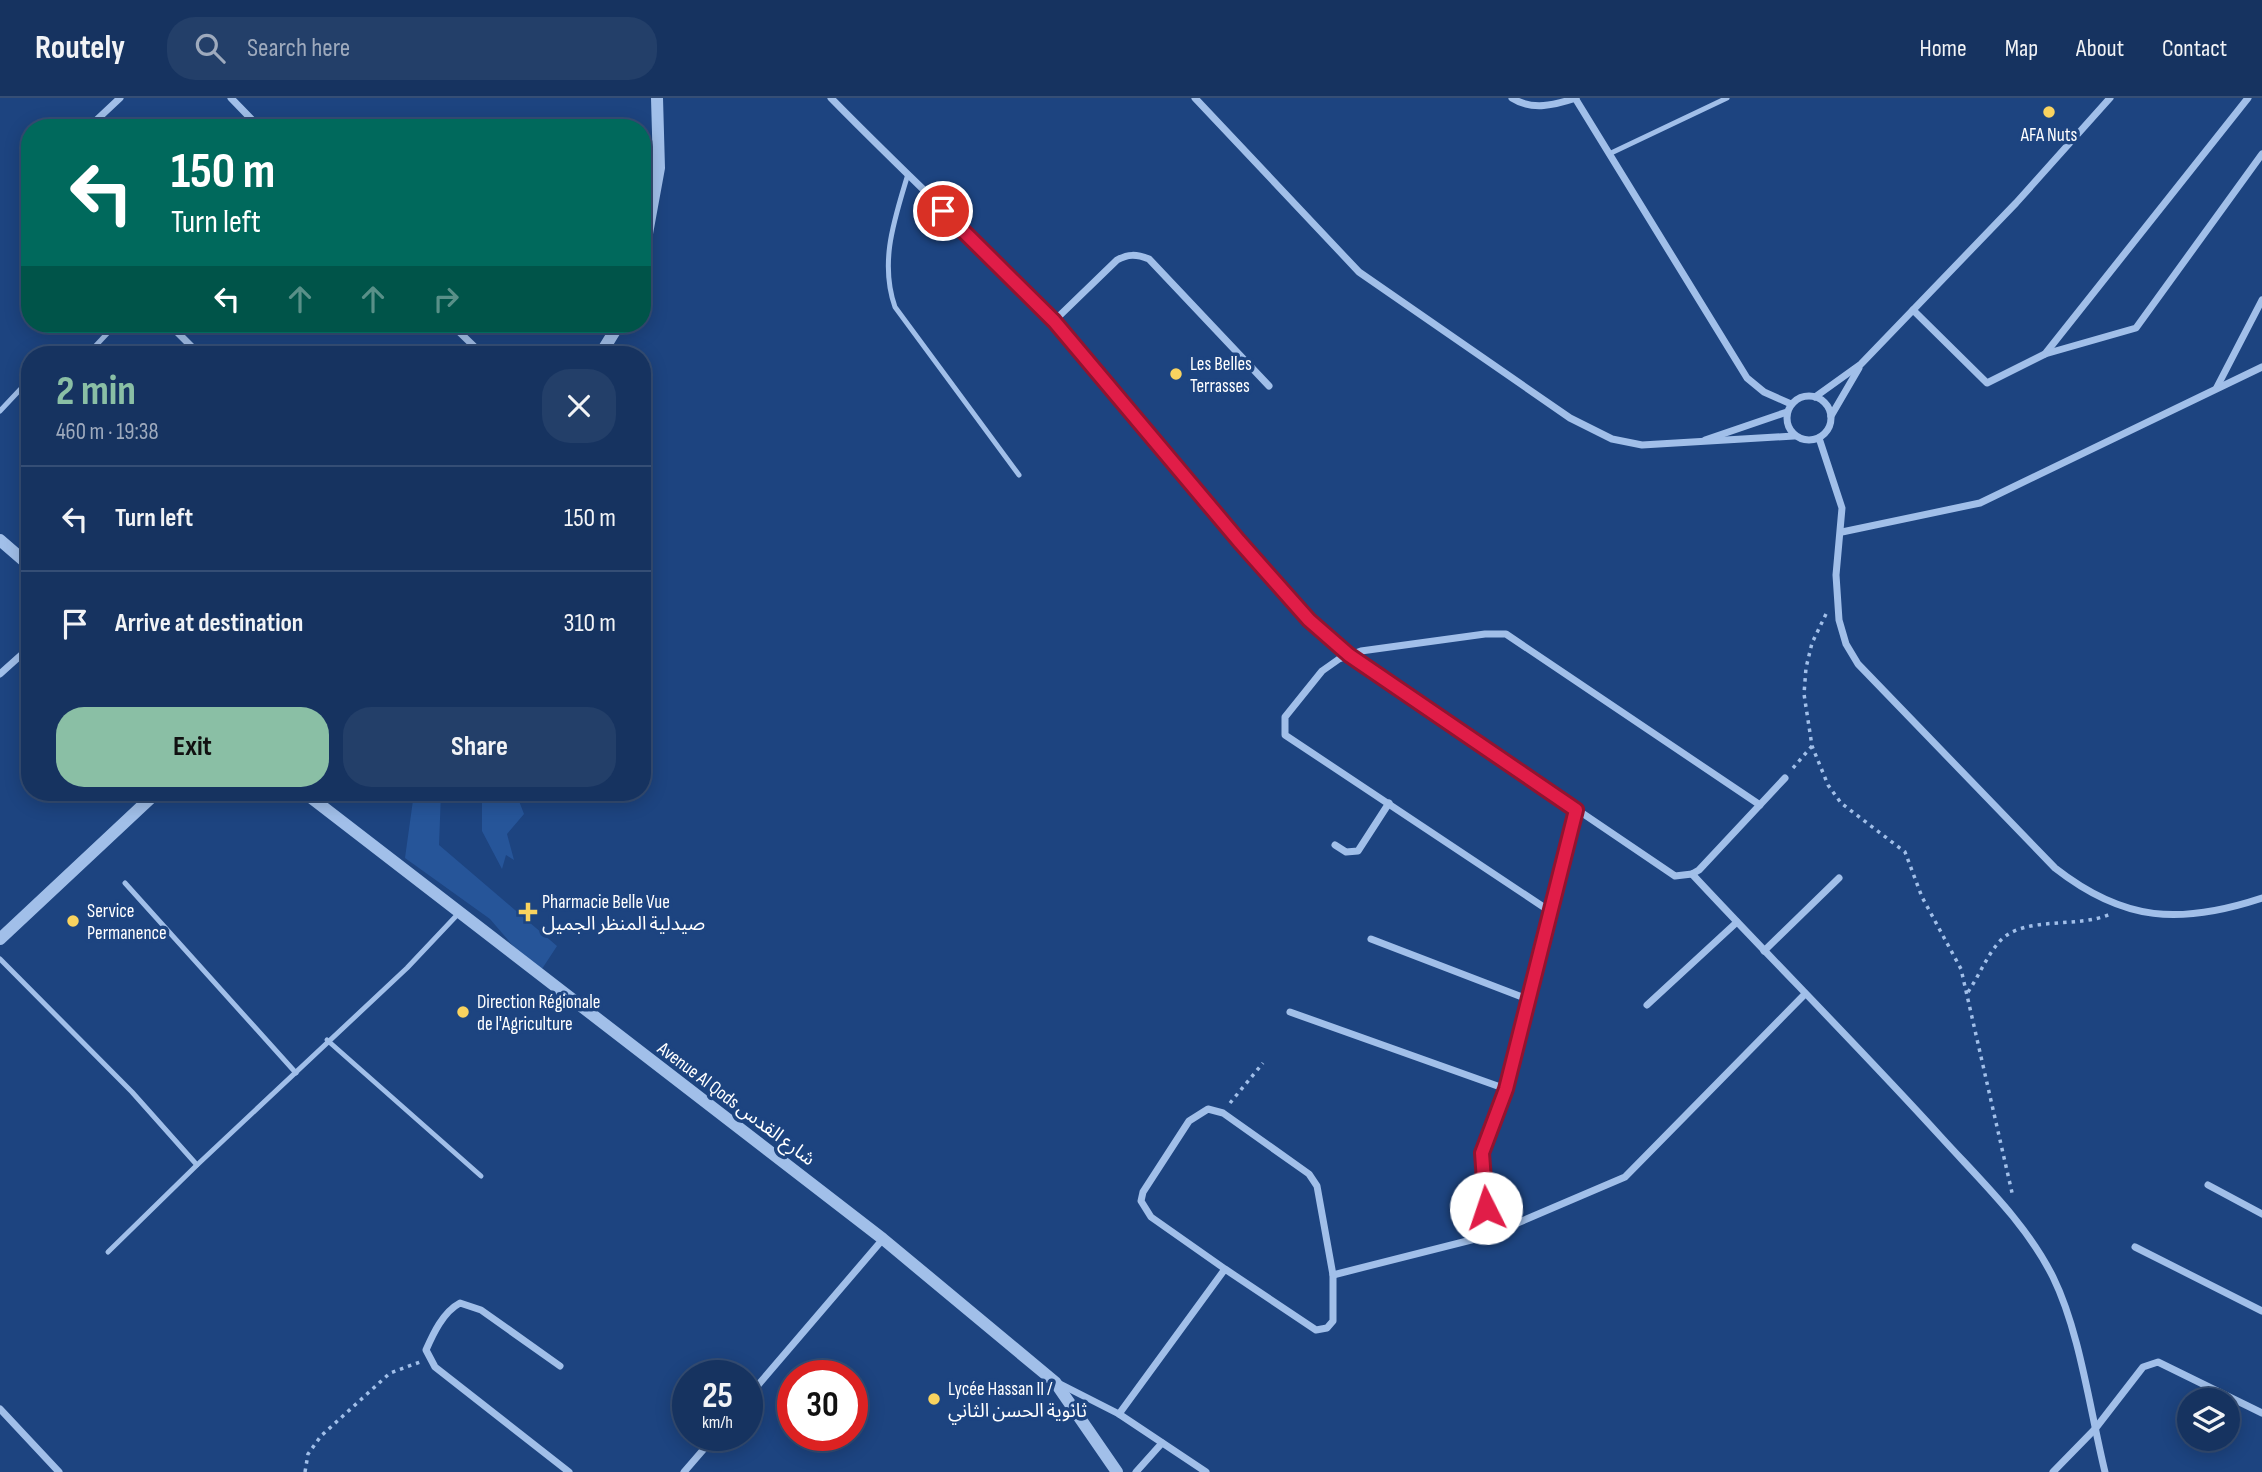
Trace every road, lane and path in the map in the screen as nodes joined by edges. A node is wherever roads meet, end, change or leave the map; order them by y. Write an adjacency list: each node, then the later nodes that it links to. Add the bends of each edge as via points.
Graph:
1 (120, 98): 11 (street)
2 (231, 98): 12 (street)
3 (657, 98): 16 (street, via 659,168)
4 (831, 98): 15 (street)
5 (1195, 98): 38 (street, via 1359,272 1570,418 1622,441)
6 (1512, 98): 7 (street, via 1542,107)
7 (1575, 98): 13 (street)
8 (1727, 98): 13 (lane)
9 (2110, 98): 18 (street)
10 (2248, 98): 26 (street)
11 (98, 119)
12 (251, 119)
13 (1609, 154): 33 (street, via 1747,379)
14 (2262, 154): 26 (street, via 2136,328)
15 (908, 174): 19 (street); 39 (lane, via 888,254 895,307)
16 (651, 212)
17 (2262, 300): 30 (street)
18 (1913, 310): 26 (street, via 1986,383); 27 (street)
19 (1054, 321): 29 (street, via 1117,260 1140,255 1149,259); 45 (street, via 1239,541 1309,620)
20 (108, 333): 23 (lane)
21 (178, 333): 24 (street)
22 (460, 333): 25 (street)
23 (95, 346)
24 (191, 346)
25 (473, 346)
26 (2045, 354)
27 (1861, 364): 32 (street); 35 (street)
28 (2262, 367): 30 (street)
29 (1269, 387)
30 (2217, 387): 40 (street, via 1980,503)
31 (21, 389): 34 (lane)
32 (1815, 397): 33 (street, via 1806,396); 35 (street)
33 (1789, 408): 36 (street, via 1786,421); 38 (street)
34 (0, 411)
35 (1831, 416): 37 (street, via 1826,433)
36 (1794, 436): 37 (street); 38 (street)
37 (1819, 438): 40 (street, via 1842,508)
38 (1694, 444)
39 (1019, 475)
40 (1842, 532): 43 (street)
41 (0, 540): 42 (street)
42 (21, 558)
43 (1836, 597): 47 (path, via 1812,643 1806,668 1806,720); 59 (street, via 1846,644 1858,664 2055,868 2087,893)
44 (21, 655): 46 (street)
45 (1349, 655): 51 (street, via 1322,671 1285,717 1283,729 1289,739); 52 (street, via 1506,634); 53 (street)
46 (0, 674)
47 (1812, 746): 48 (path); 67 (path, via 1841,803 1905,852)
48 (1785, 778): 52 (street)
49 (147, 801): 63 (street)
50 (315, 801): 61 (street, Avenue Al Qods شارع القدس)
51 (1389, 803): 54 (street, via 1358,851 1346,852); 60 (street)
52 (1760, 805): 55 (street)
53 (1576, 810): 55 (street, via 1667,873); 60 (street)
54 (1335, 845)
55 (1692, 874): 62 (street)
56 (1839, 878): 65 (street)
57 (125, 883): 74 (lane)
58 (2262, 898): 59 (street, via 2229,909 2177,915)
59 (2122, 909): 67 (path, via 2088,922 2039,925 2011,933 2000,941)
60 (1551, 912): 69 (street)
61 (459, 913): 72 (lane, via 407,968); 83 (street, Avenue Al Qods شارع القدس)
62 (1737, 922): 65 (street); 70 (street)
63 (0, 939)
64 (1371, 939): 69 (street)
65 (1764, 951): 68 (street)
66 (0, 958): 77 (lane)
67 (1968, 992): 81 (path)
68 (1804, 995): 81 (street, via 1861,1050); 82 (street, via 1625,1177)
69 (1530, 1000): 75 (street)
70 (1647, 1005)
71 (1290, 1012): 75 (street)
72 (327, 1040): 74 (lane); 78 (lane)
73 (1262, 1063): 76 (path)
74 (296, 1073): 77 (lane)
75 (1506, 1089): 82 (street, via 1482,1153)
76 (1223, 1113): 86 (street, via 1208,1109 1194,1115 1141,1201 1152,1217); 87 (street, via 1310,1174 1323,1207)
77 (197, 1165): 85 (lane)
78 (481, 1176)
79 (2208, 1185): 80 (street)
80 (2262, 1214)
81 (2019, 1222): 96 (street, via 2054,1279 2068,1316)
82 (1488, 1236): 87 (street)
83 (883, 1239): 91 (street); 92 (street, Avenue Al Qods شارع القدس)
84 (2135, 1247): 88 (street)
85 (108, 1252)
86 (1225, 1269): 87 (street, via 1316,1330 1333,1321); 95 (street)
87 (1334, 1275)
88 (2262, 1311)
89 (428, 1360): 90 (street, via 431,1337 460,1303 481,1310); 100 (path, via 390,1373 321,1436 308,1454); 101 (street)
90 (560, 1366)
91 (763, 1379)
92 (1055, 1382): 95 (street); 103 (street, Avenue Al Qods شارع القدس)
93 (0, 1409): 99 (street)
94 (2262, 1413): 96 (street, via 2158,1362 2144,1367)
95 (1119, 1414): 97 (street)
96 (2095, 1429): 106 (street); 107 (street)
97 (1162, 1443): 104 (street); 105 (street)
98 (702, 1451): 102 (street)
99 (59, 1472)
100 (305, 1472)
101 (569, 1472)
102 (684, 1472)
103 (1117, 1472)
104 (1136, 1472)
105 (1206, 1472)
106 (2053, 1472)
107 (2105, 1472)

